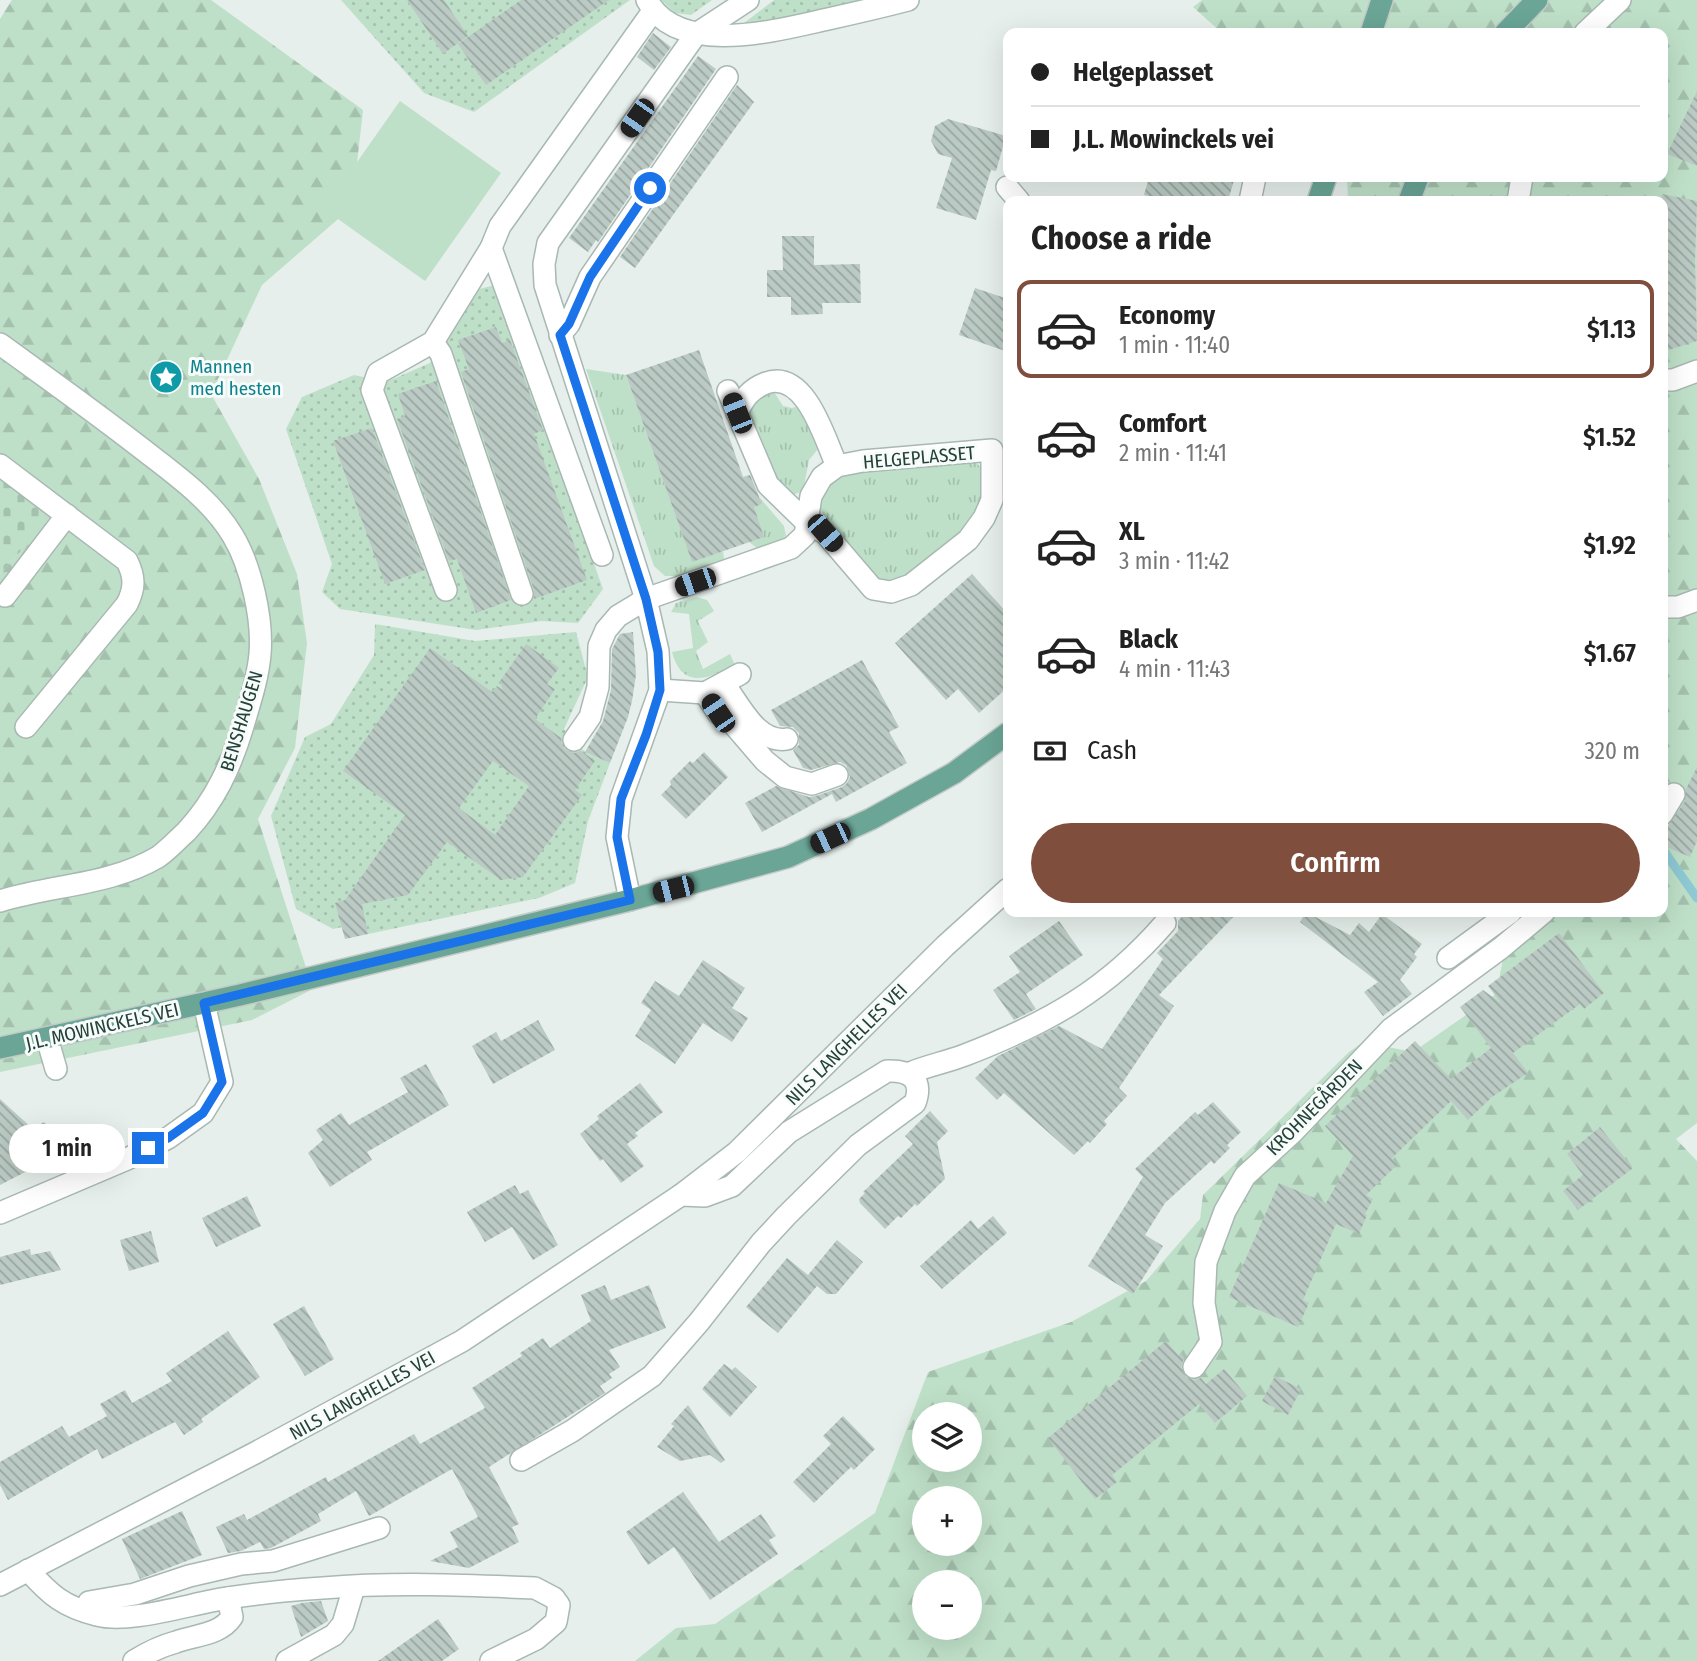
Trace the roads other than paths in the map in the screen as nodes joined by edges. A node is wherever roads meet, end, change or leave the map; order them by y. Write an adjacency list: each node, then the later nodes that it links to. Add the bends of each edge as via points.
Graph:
1 (748, 0): 10 (street)
2 (908, 0): 10 (street, via 768,32)
3 (1382, 0): 7 (main road)
4 (1537, 0): 8 (main road)
5 (1619, 0): 9 (street)
6 (650, 6): 10 (street, via 676,26); 12 (street, via 500,226)
7 (1373, 28)
8 (1510, 28)
9 (1590, 28)
10 (696, 34): 13 (street, via 548,243 545,285)
11 (727, 77): 13 (street, via 590,277)
12 (491, 248): 14 (street); 24 (street)
13 (560, 335): 28 (street)
14 (433, 342): 25 (street, via 378,373 372,390); 26 (street)
15 (0, 344): 42 (street, BENSHAUGEN, via 105,420 206,503 233,535 247,566 256,596 261,652 253,692 222,785 178,840 139,866)
16 (1697, 371): 17 (street)
17 (1668, 380)
18 (728, 391): 19 (street, HELGEPLASSET)
19 (737, 413): 21 (street, HELGEPLASSET, via 744,397 769,382 798,389); 23 (street, HELGEPLASSET, via 768,485)
20 (0, 465): 22 (street)
21 (837, 466): 23 (street, HELGEPLASSET, via 822,477 811,496); 23 (street, HELGEPLASSET, via 992,450 992,500 968,540 911,585 891,592 873,589 825,533)
22 (67, 515): 27 (street); 33 (street, via 127,561 134,591)
23 (807, 523): 28 (street, HELGEPLASSET, via 805,535 791,548)
24 (602, 555)
25 (446, 590)
26 (522, 594)
27 (5, 596)
28 (646, 599): 32 (street, via 658,652); 36 (street, HELGEPLASSET, via 625,610 606,630 599,646 590,717)
29 (1697, 600): 30 (street)
30 (1668, 607)
31 (723, 684): 32 (street); 35 (street, via 762,735 777,741); 37 (street, via 718,713 785,777 812,784)
32 (660, 690): 41 (street, via 621,799 617,837)
33 (26, 727)
34 (1003, 737): 41 (main road, J.L. MOWINCKELS VEI, via 954,773 871,820 788,857)
35 (787, 739)
36 (574, 740)
37 (837, 775)
38 (1674, 794): 39 (street)
39 (1668, 804)
40 (1003, 894): 52 (street, NILS LANGHELLES VEI, via 737,1152)
41 (630, 900): 47 (main road, J.L. MOWINCKELS VEI)
42 (0, 901)
43 (1504, 917): 46 (street)
44 (1538, 917): 54 (street, KROHNEGÅRDEN, via 1391,1028 1245,1176 1225,1211 1206,1262 1204,1303 1211,1342)
45 (1165, 923): 51 (street, NILS LANGHELLES VEI, via 1139,953 1099,986 1041,1023)
46 (1448, 958)
47 (204, 1003): 48 (main road, J.L. MOWINCKELS VEI); 53 (street, J.L. MOWINCKELS VEI, via 222,1082 203,1113 127,1159)
48 (47, 1038): 49 (main road, J.L. MOWINCKELS VEI); 50 (street)
49 (0, 1048)
50 (55, 1069)
51 (910, 1073): 52 (street, NILS LANGHELLES VEI, via 887,1071 789,1132 721,1192); 55 (street, via 916,1084 915,1102 858,1145 786,1216 652,1376)
52 (681, 1195): 57 (street, NILS LANGHELLES VEI, via 462,1341)
53 (0, 1213)
54 (1194, 1367)
55 (521, 1460)
56 (379, 1528): 61 (street, via 273,1561 241,1564 89,1602)
57 (28, 1570): 58 (street, NILS LANGHELLES VEI); 61 (street, via 48,1593)
58 (0, 1585)
59 (354, 1587): 60 (street); 63 (street, via 343,1624 334,1635); 64 (street, via 535,1588 554,1598 559,1605 556,1622 536,1639)
60 (228, 1598): 61 (street, via 123,1618); 62 (street, via 232,1617 227,1625 173,1642)
61 (85, 1611)
62 (134, 1661)
63 (287, 1661)
64 (491, 1661)

